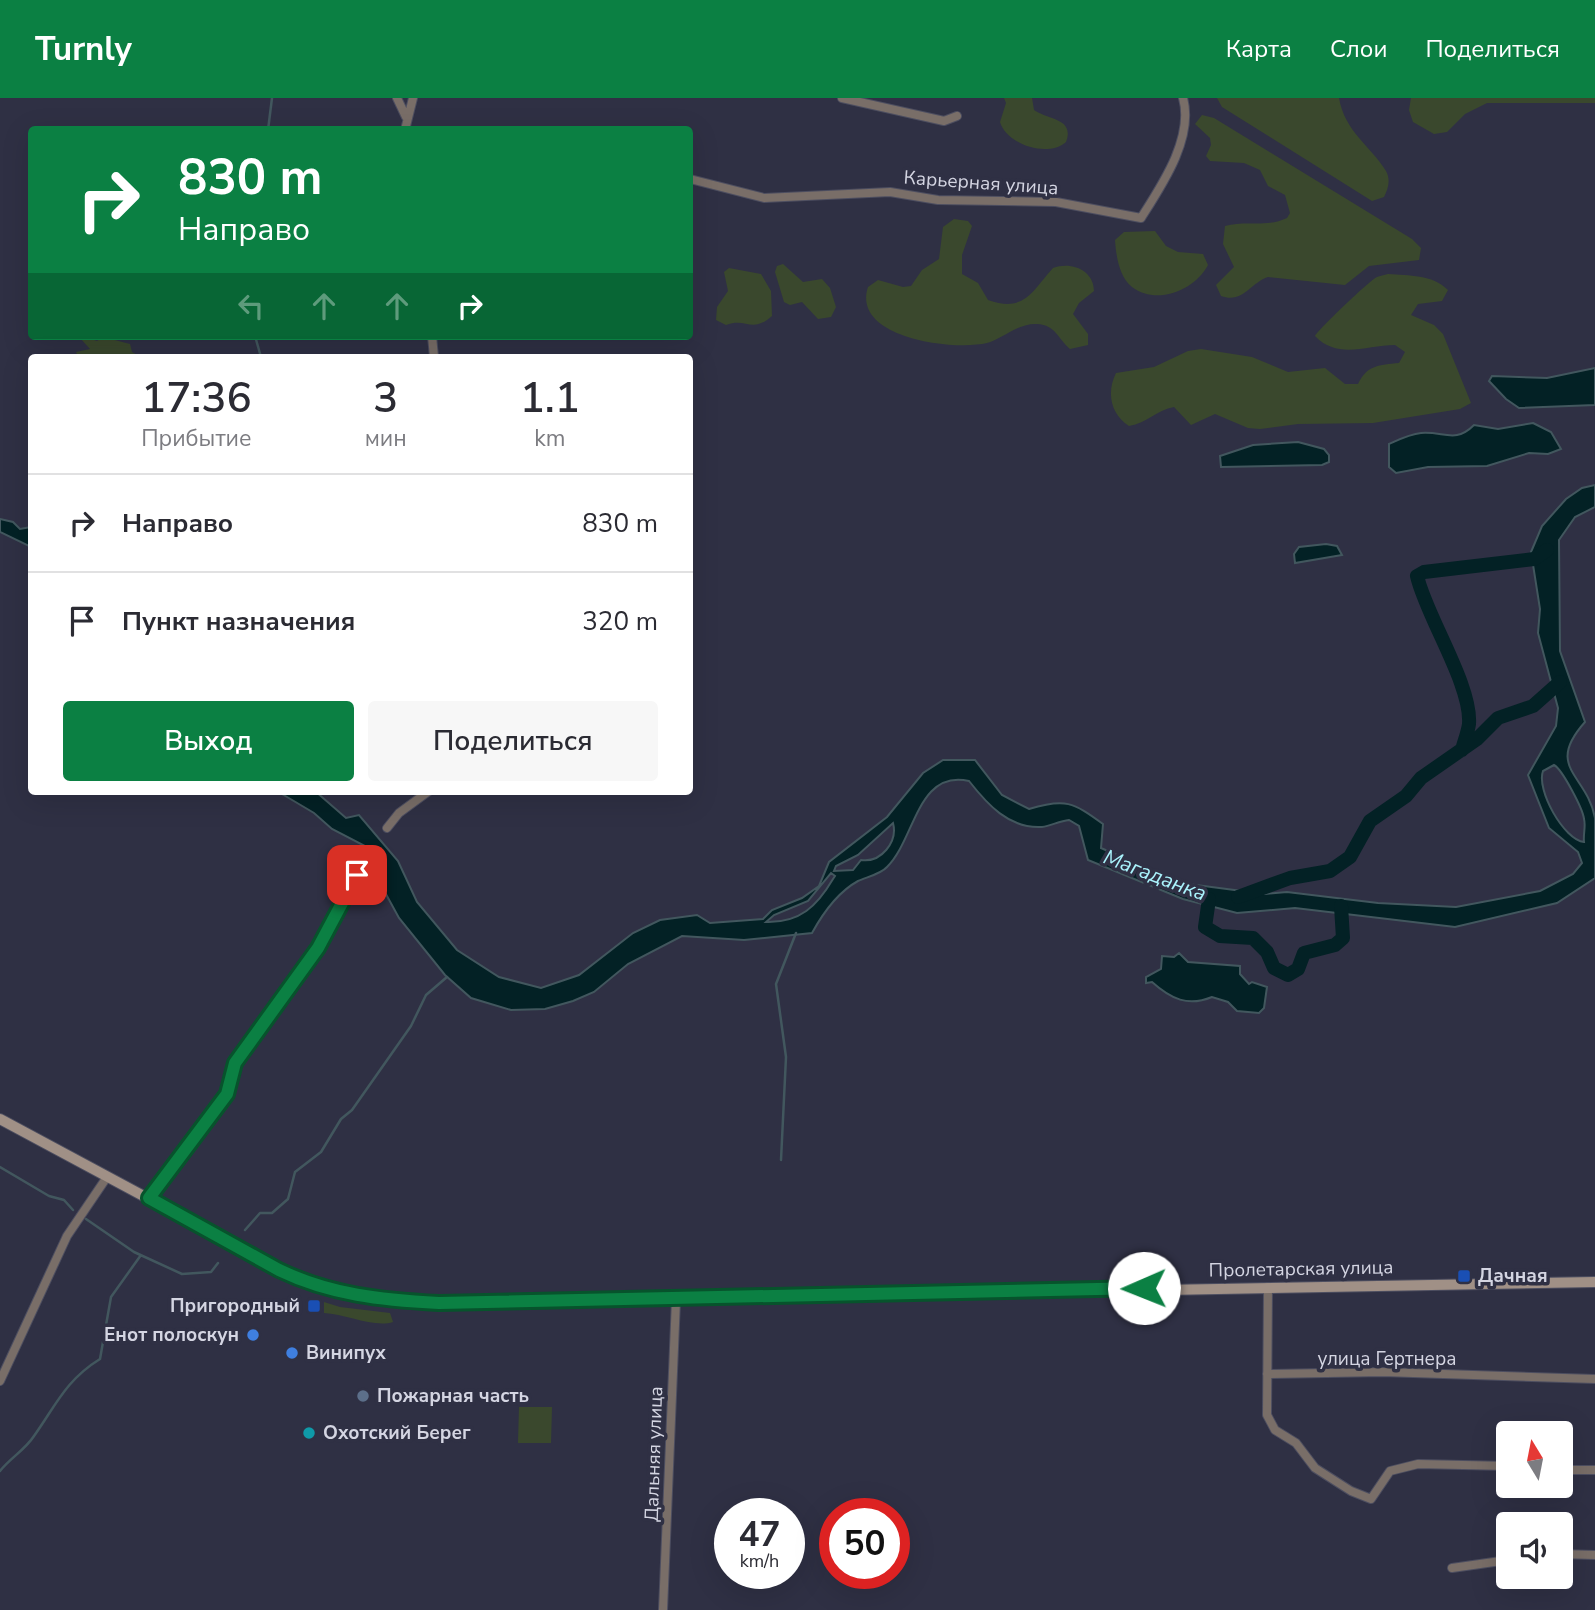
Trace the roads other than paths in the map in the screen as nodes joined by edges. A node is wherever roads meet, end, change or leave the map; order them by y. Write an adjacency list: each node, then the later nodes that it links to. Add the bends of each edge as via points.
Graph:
1 (397, 98): 6 (street)
2 (413, 98): 6 (street)
3 (842, 98): 5 (street, via 944,121)
4 (1183, 98): 8 (street, Карьерная улица, via 1187,112 1182,140 1141,218 1056,202 938,200 890,192 764,198)
5 (957, 116)
6 (406, 117): 7 (street)
7 (405, 126)
8 (693, 179)
9 (424, 795): 10 (street)
10 (387, 828)
11 (369, 855): 14 (street, via 318,948 235,1063 227,1094)
12 (0, 1119): 13 (main road, Пролетарская улица)
13 (107, 1177): 14 (main road, Пролетарская улица); 20 (street, via 67,1236)
14 (149, 1198): 17 (main road, Пролетарская улица, via 300,1280 359,1297 439,1303)
15 (1595, 1282): 16 (main road, Пролетарская улица)
16 (1268, 1287): 17 (main road, Пролетарская улица); 18 (street)
17 (676, 1300): 28 (street, Дальняя улица)
18 (1267, 1374): 19 (street, улица Гертнера, via 1383,1372); 21 (street, via 1267,1415 1275,1430 1296,1443 1315,1468 1351,1491 1371,1499 1390,1471 1418,1464)
19 (1595, 1379)
20 (0, 1381)
21 (1496, 1466)
22 (1573, 1469): 23 (street)
23 (1595, 1470)
24 (1573, 1554): 25 (street)
25 (1595, 1555)
26 (1496, 1562): 27 (street)
27 (1452, 1568)
28 (663, 1610)

